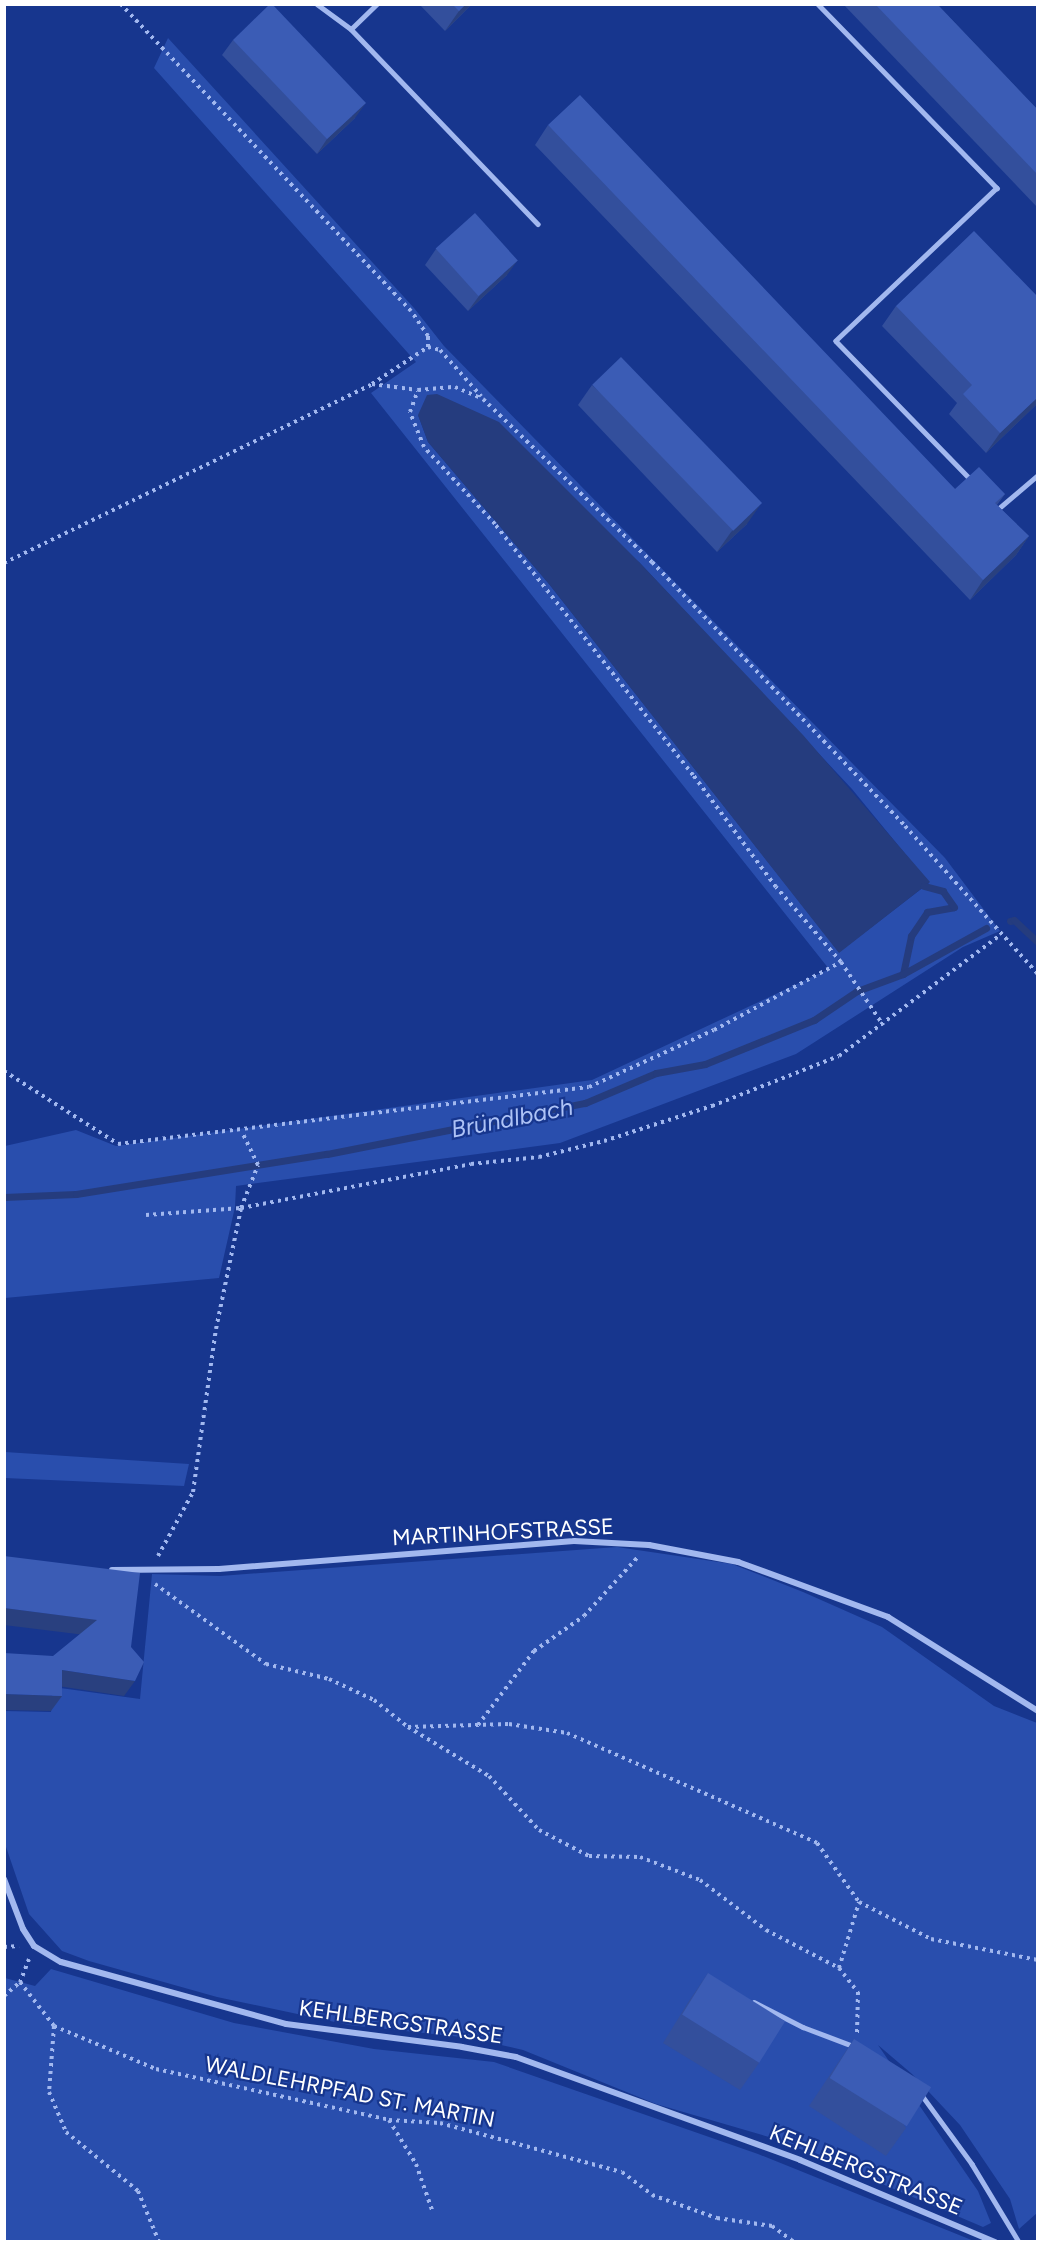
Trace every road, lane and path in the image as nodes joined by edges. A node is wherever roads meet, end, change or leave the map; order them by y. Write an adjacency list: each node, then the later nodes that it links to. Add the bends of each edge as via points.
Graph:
1 (121, 4): 7 (path, via 411,311 428,336)
2 (317, 4): 5 (lane)
3 (377, 4): 5 (lane)
4 (818, 4): 12 (lane, via 996,188 836,341)
5 (351, 29): 6 (lane)
6 (538, 224)
7 (428, 347): 8 (path); 10 (path, via 440,350)
8 (372, 384): 9 (path); 14 (path)
9 (418, 390): 10 (path, via 455,387); 16 (path, via 410,412 424,447 495,524 776,887)
10 (483, 399): 15 (path, via 652,562 905,826)
11 (1038, 475): 13 (lane, via 1000,511)
12 (975, 485)
13 (992, 502)
14 (4, 563)
15 (1000, 935): 17 (path); 18 (path)
16 (840, 962): 18 (path); 20 (path, via 714,1029 589,1087)
17 (1038, 974)
18 (883, 1025): 21 (path, via 839,1056 712,1106 604,1141 538,1157 471,1164)
19 (4, 1071): 20 (path, via 118,1144)
20 (242, 1132): 21 (path, via 258,1165)
21 (241, 1208): 22 (path); 26 (path, via 216,1329 193,1492)
22 (146, 1215)
23 (649, 1545): 26 (street, MARTINHOFSTRASSE, via 574,1541 219,1569); 27 (street, MARTINHOFSTRASSE, via 738,1562 888,1617); 28 (path, via 584,1616 534,1651)
24 (104, 1570): 25 (street, MARTINHOFSTRASSE)
25 (140, 1570): 26 (street, MARTINHOFSTRASSE); 29 (path, via 266,1664 329,1679 374,1700)
26 (150, 1570)
27 (1038, 1710)
28 (477, 1725): 29 (path); 31 (path, via 509,1724 567,1733 817,1843)
29 (408, 1727): 34 (path, via 489,1776 538,1830 589,1856 640,1857 700,1880 766,1930)
30 (4, 1879): 32 (street, KEHLBERGSTRASSE, via 23,1929)
31 (859, 1902): 33 (path, via 931,1939); 34 (path)
32 (34, 1946): 35 (path); 46 (street, KEHLBERGSTRASSE, via 60,1962 286,2024 516,2057 800,2160)
33 (1038, 1960)
34 (839, 1968): 39 (path, via 858,1992)
35 (20, 1982): 36 (path); 38 (path, WALDLEHRPFAD ST. MARTIN)
36 (4, 1996)
37 (742, 1996): 39 (lane, via 803,2027)
38 (54, 2026): 42 (path, WALDLEHRPFAD ST. MARTIN, via 156,2069); 44 (path, via 49,2092 66,2132 138,2191)
39 (857, 2047): 40 (lane)
40 (866, 2053)
41 (915, 2090): 47 (lane, via 972,2164)
42 (389, 2120): 43 (path, via 417,2164); 45 (path, WALDLEHRPFAD ST. MARTIN, via 440,2123 622,2172 652,2195 717,2218 772,2226)
43 (432, 2210)
44 (159, 2241)
45 (794, 2241)
46 (995, 2241)
47 (1018, 2241)

